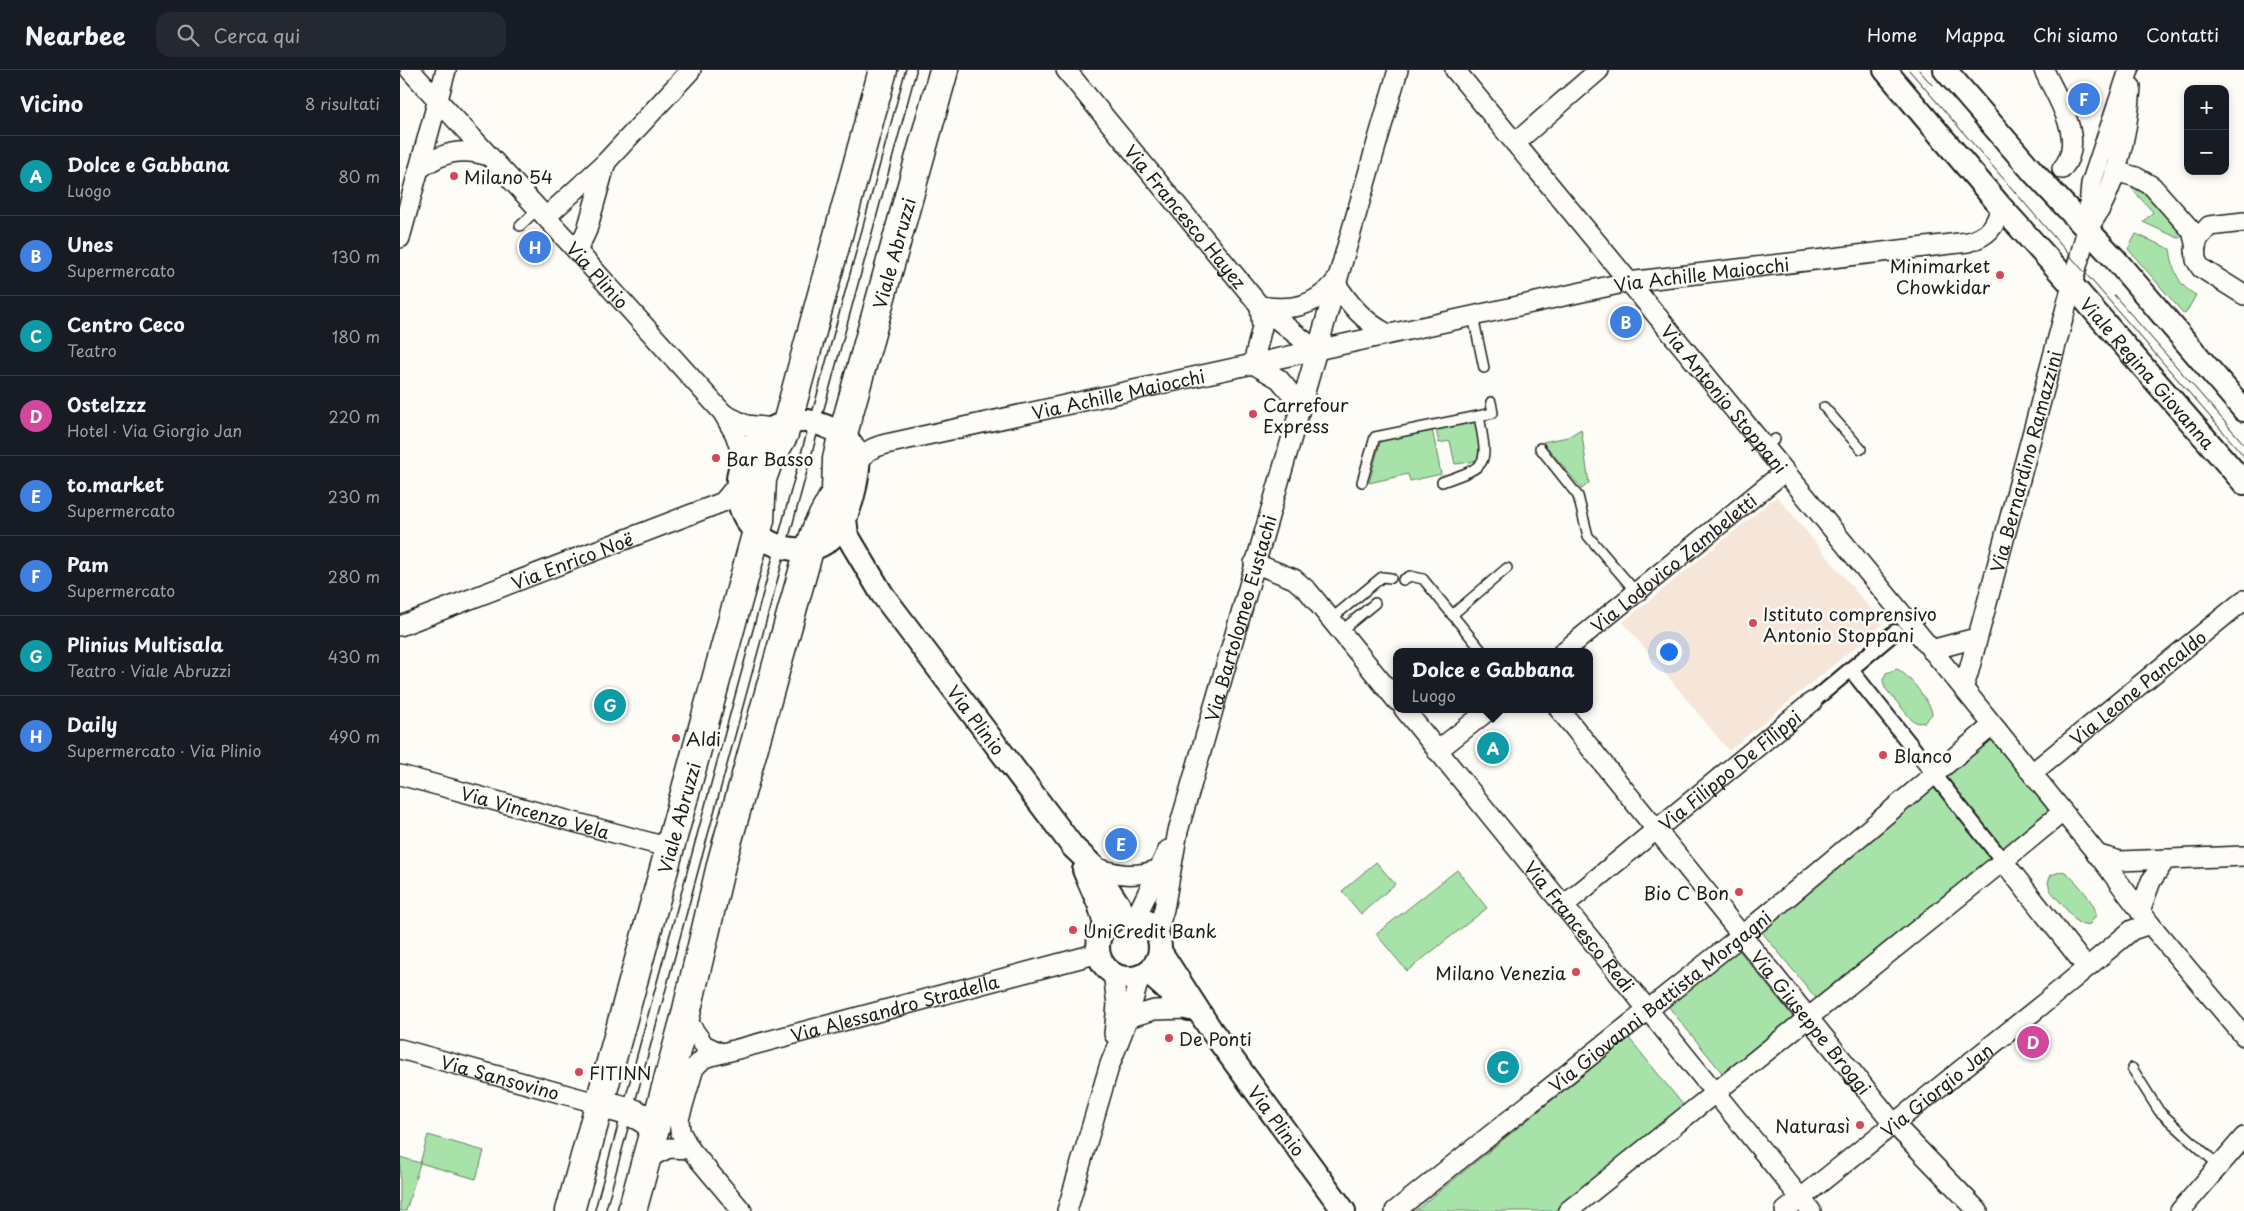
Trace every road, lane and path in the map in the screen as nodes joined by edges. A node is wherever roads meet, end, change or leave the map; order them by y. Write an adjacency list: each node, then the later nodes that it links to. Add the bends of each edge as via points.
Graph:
1 (410, 70): 15 (street, Via Plinio)
2 (446, 70): 15 (street)
3 (691, 70): 19 (street)
4 (883, 70): 49 (main road, Viale Abruzzi)
5 (911, 70): 48 (lane, Viale Abruzzi)
6 (944, 70): 50 (main road, Viale Abruzzi)
7 (1066, 70): 36 (street, Via Francesco Hayez)
8 (1398, 70): 32 (street, Via Bartolomeo Eustachi)
9 (1455, 70): 16 (street, Via Antonio Stoppani)
10 (1599, 70): 16 (street)
11 (1885, 70): 24 (street)
12 (1945, 70): 23 (street)
13 (2044, 70): 20 (street, via 2072,136 2071,154)
14 (2131, 70): 17 (street); 22 (street, via 2128,110)
15 (438, 100): 18 (street, Via Plinio); 21 (street)
16 (1515, 144): 33 (street, Via Antonio Stoppani)
17 (2103, 145): 20 (street, via 2083,163); 28 (street, via 2089,196)
18 (489, 156): 21 (street, via 473,151 449,153); 25 (street, Via Plinio)
19 (606, 162): 25 (street); 30 (street)
20 (2062, 168): 23 (street)
21 (419, 169): 29 (street)
22 (2115, 170): 28 (street, via 2102,206); 31 (street, via 2152,186 2192,231)
23 (2034, 173): 28 (street)
24 (2000, 207): 33 (street, Via Achille Maiocchi, via 1994,227 1980,238 1968,242); 34 (street, Viale Regina Giovanna)
25 (542, 213): 27 (lane); 30 (street, Via Plinio)
26 (2244, 222): 31 (street, via 2209,226 2198,239)
27 (520, 226)
28 (2087, 229): 34 (street, Via Bernardino Ramazzini); 45 (street)
29 (400, 238)
30 (578, 251): 46 (street, Via Plinio)
31 (2195, 251): 35 (street, via 2201,268)
32 (1335, 282): 36 (street, via 1308,304 1289,308); 38 (street, via 1368,323); 39 (street, Via Bartolomeo Eustachi)
33 (1628, 282): 37 (street, Via Achille Maiocchi); 55 (street, Via Antonio Stoppani, via 1770,443)
34 (2072, 285): 58 (street, Viale Regina Giovanna); 76 (street, Via Bernardino Ramazzini)
35 (2244, 295)
36 (1260, 306): 39 (street, Via Francesco Hayez); 40 (street, via 1262,328)
37 (1473, 316): 38 (street, Via Achille Maiocchi); 41 (lane)
38 (1388, 334): 39 (street, Via Achille Maiocchi)
39 (1316, 350): 40 (street, Via Achille Maiocchi); 43 (street, Via Bartolomeo Eustachi)
40 (1253, 364): 43 (street, via 1279,379); 54 (street, Via Achille Maiocchi, via 880,445 865,452)
41 (1484, 368)
42 (1491, 402): 47 (lane, via 1493,413)
43 (1300, 404): 64 (street, Via Bartolomeo Eustachi)
44 (1824, 407): 52 (lane)
45 (2244, 410)
46 (723, 414): 49 (street, Via Plinio, via 746,425); 53 (street, Via Plinio, via 735,434)
47 (1479, 416): 56 (lane, via 1375,438); 57 (lane, via 1485,449 1481,464 1474,471)
48 (815, 423): 49 (street, via 800,421); 50 (street); 62 (lane, Viale Abruzzi)
49 (780, 426): 53 (street, via 754,442); 61 (main road, Viale Abruzzi, via 782,438 762,479)
50 (843, 436): 54 (street, via 854,448); 63 (main road, Viale Abruzzi, via 836,492)
51 (1540, 448): 68 (lane, via 1578,496 1588,536)
52 (1861, 450)
53 (743, 458): 59 (street)
54 (858, 466): 60 (street)
55 (1784, 472): 68 (street, Via Lodovico Zambeletti); 79 (street, Via Antonio Stoppani)
56 (1362, 482)
57 (1442, 482)
58 (2244, 483)
59 (737, 485): 61 (street, via 746,519); 74 (street, Via Enrico Noë, via 723,502)
60 (845, 519): 63 (street, via 826,543); 69 (street, Via Plinio, via 847,535)
61 (757, 532): 62 (street); 96 (main road, Viale Abruzzi)
62 (782, 547): 63 (street); 127 (lane, Viale Abruzzi)
63 (809, 550): 69 (street, Via Plinio, via 844,558); 115 (main road, Viale Abruzzi, via 722,862)
64 (1254, 563): 73 (street, via 1294,579); 94 (street, Via Bartolomeo Eustachi)
65 (1507, 568): 72 (lane)
66 (1391, 578): 73 (lane, via 1382,577)
67 (1403, 580): 72 (lane, via 1410,576 1423,579)
68 (1636, 592): 78 (street, Via Lodovico Zambeletti)
69 (882, 594): 95 (street, Via Plinio)
70 (2244, 600): 89 (street, Via Leone Pancaldo)
71 (1375, 603): 73 (lane)
72 (1452, 615): 77 (lane)
73 (1336, 625): 82 (street)
74 (400, 626)
75 (1895, 632): 80 (street, Via Filippo De Filippi)
76 (1976, 638): 79 (street); 81 (street, Via Bernardino Ramazzini)
77 (1480, 648)
78 (1568, 648)
79 (1931, 650): 81 (street, Via Antonio Stoppani)
80 (1851, 670): 83 (street, Via Filippo De Filippi); 91 (street)
81 (1962, 688): 87 (street, Via Antonio Stoppani)
82 (1393, 695)
83 (1812, 702): 93 (street, Via Filippo De Filippi)
84 (1407, 713): 88 (street, Via Francesco Redi)
85 (1485, 713): 88 (street)
86 (1562, 713): 93 (street, Via Giuseppe Broggi)
87 (1997, 730): 89 (street, Via Antonio Stoppani); 91 (street, Via Giovanni Battista Morgagni, via 1987,730)
88 (1437, 751): 103 (street, Via Francesco Redi)
89 (2032, 773): 92 (street, Via Antonio Stoppani)
90 (400, 775): 96 (street, Via Vincenzo Vela)
91 (1928, 780): 100 (street); 107 (street, Via Giovanni Battista Morgagni)
92 (2061, 810): 97 (street, Via Antonio Stoppani); 100 (street)
93 (1656, 830): 103 (street, Via Filippo De Filippi); 107 (street, Via Giuseppe Broggi)
94 (1178, 831): 102 (street, Via Bartolomeo Eustachi); 108 (street, Via Bartolomeo Eustachi)
95 (1073, 847): 101 (street, Via Plinio); 106 (street, Via Plinio)
96 (670, 848): 126 (main road, Viale Abruzzi)
97 (2096, 854): 99 (street, via 2120,861); 105 (street, Via Antonio Stoppani)
98 (2244, 856): 99 (street)
99 (2166, 859): 105 (street, via 2151,881)
100 (1997, 865): 110 (street); 117 (street)
101 (1094, 867): 102 (street, via 1130,876); 104 (street, Via Plinio)
102 (1159, 869): 104 (street, Via Bartolomeo Eustachi)
103 (1563, 906): 114 (street, Via Francesco Redi)
104 (1131, 917): 106 (street, via 1115,920); 108 (street, via 1150,924)
105 (2145, 918): 110 (street, Via Giorgio Jan); 119 (street, Via Antonio Stoppani)
106 (1106, 926): 109 (street, via 1100,939)
107 (1741, 935): 114 (street, Via Giovanni Battista Morgagni); 117 (street, Via Giuseppe Broggi)
108 (1158, 942): 112 (street, Via Bartolomeo Eustachi, via 1155,964); 118 (street, Via Plinio)
109 (1099, 954): 111 (street); 121 (street, Via Alessandro Stradella)
110 (2086, 967): 128 (street, Via Giorgio Jan)
111 (1113, 972): 112 (street, via 1129,978); 122 (street, Via Bartolomeo Eustachi, via 1117,1005)
112 (1143, 974): 113 (street, Via Plinio); 116 (street, Via Bartolomeo Eustachi)
113 (1189, 1009): 116 (street, via 1154,1010); 118 (street, Via Plinio)
114 (1648, 1010): 125 (street, Via Francesco Redi); 141 (street, Via Giovanni Battista Morgagni)
115 (685, 1018): 121 (street, via 704,1045); 129 (main road, Viale Abruzzi)
116 (1128, 1018): 122 (street, Via Bartolomeo Eustachi)
117 (1808, 1018): 125 (street); 128 (street, Via Giuseppe Broggi)
118 (1211, 1030): 140 (street, Via Plinio)
119 (2244, 1036)
120 (400, 1050): 126 (street, Via Sansovino)
121 (720, 1053): 123 (street, Via Alessandro Stradella, via 704,1058)
122 (1109, 1067): 139 (street, Via Bartolomeo Eustachi)
123 (694, 1068): 129 (street, Viale Abruzzi, via 679,1119)
124 (2132, 1068): 133 (lane, via 2159,1111)
125 (1716, 1092): 134 (street, Via Francesco Redi); 142 (street)
126 (600, 1104): 127 (main road); 135 (main road, Viale Abruzzi)
127 (628, 1112): 129 (main road); 136 (lane, Viale Abruzzi)
128 (1894, 1124): 134 (street, Via Giorgio Jan); 144 (street, Via Giuseppe Broggi)
129 (667, 1130): 131 (street); 132 (main road, Viale Abruzzi)
130 (2244, 1137): 133 (street)
131 (690, 1148): 132 (street, via 669,1148); 138 (street)
132 (646, 1159): 137 (main road, Viale Abruzzi)
133 (2219, 1166): 145 (street)
134 (1806, 1205): 143 (street, Via Giorgio Jan)
135 (570, 1211)
136 (600, 1211)
137 (632, 1211)
138 (742, 1211)
139 (1067, 1211)
140 (1344, 1211)
141 (1395, 1211)
142 (1568, 1211)
143 (1785, 1211)
144 (1978, 1211)
145 (2180, 1211)

